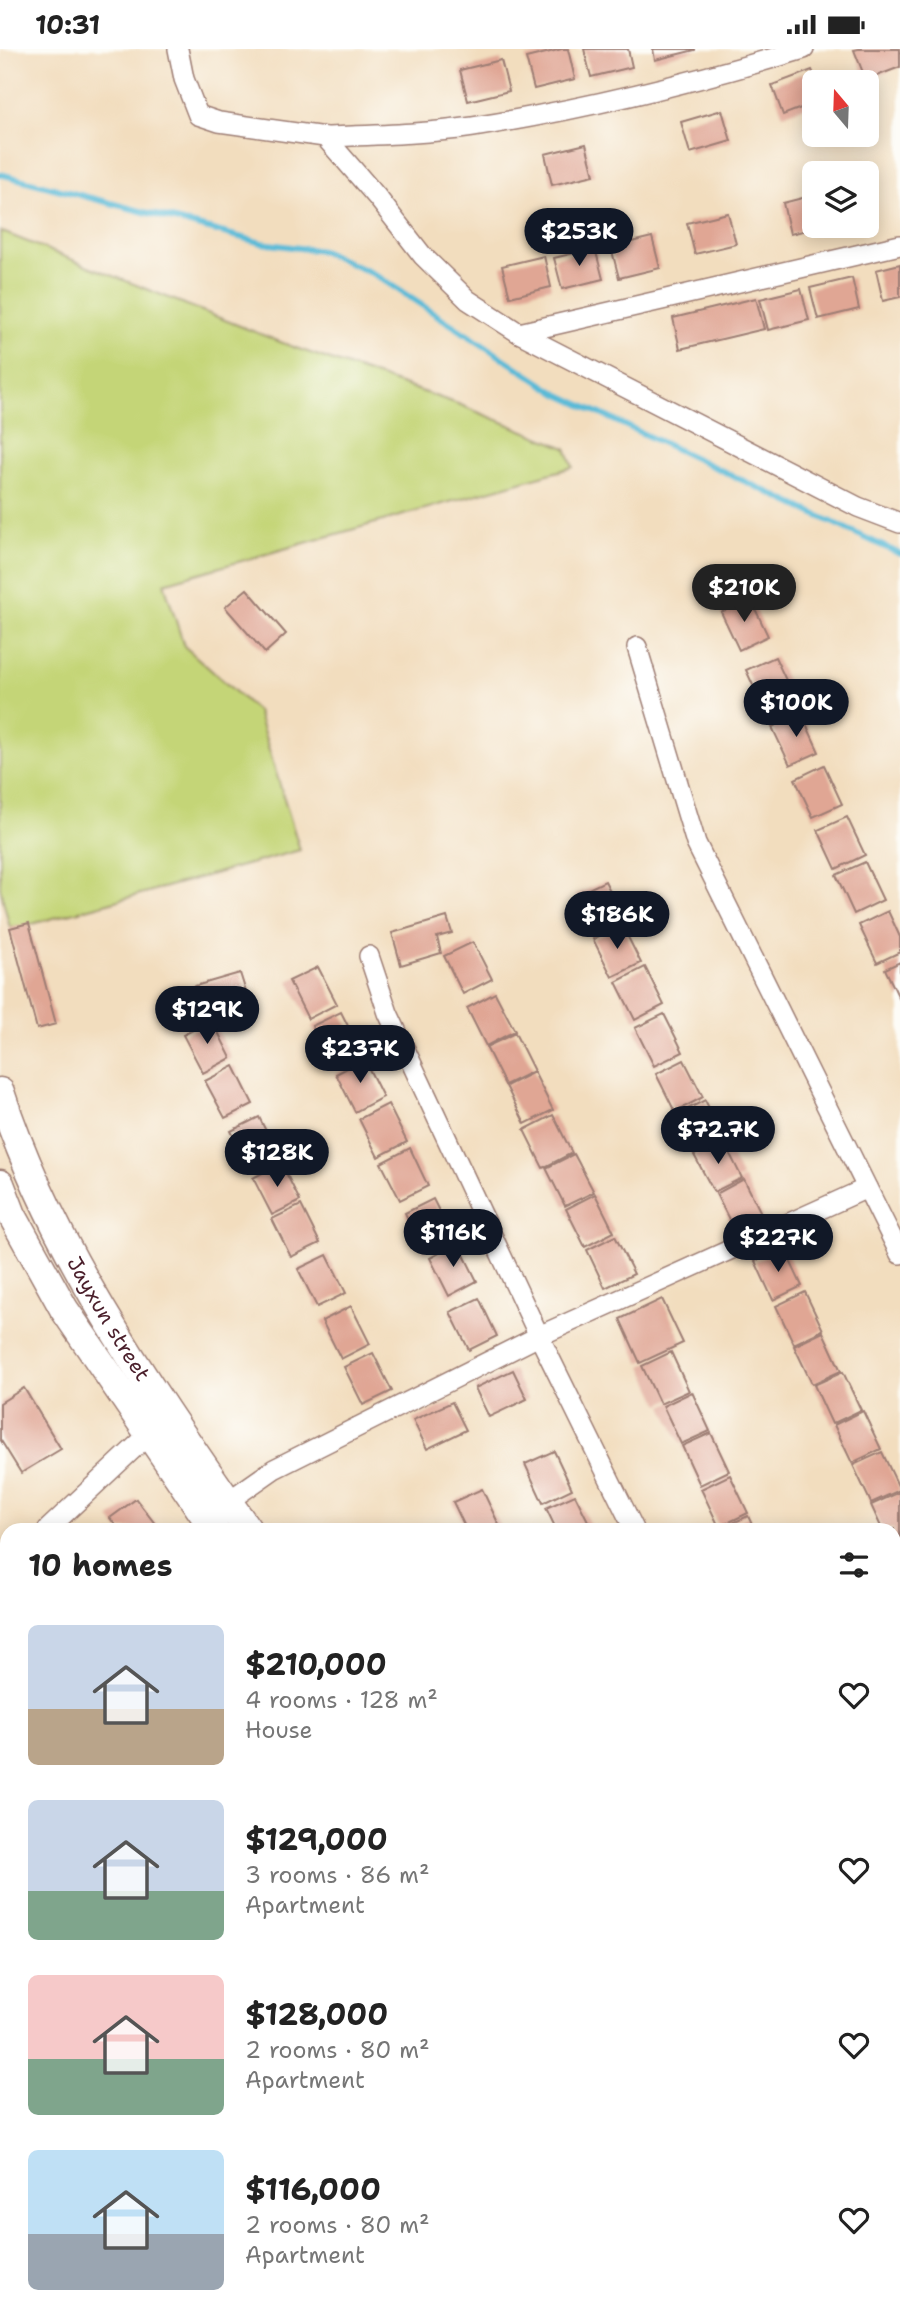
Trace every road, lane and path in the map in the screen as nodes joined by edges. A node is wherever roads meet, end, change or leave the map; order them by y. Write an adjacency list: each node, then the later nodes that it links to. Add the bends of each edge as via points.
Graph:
1 (178, 49): 3 (street, via 198,115)
2 (804, 49): 3 (street, via 625,99 472,127)
3 (325, 137): 5 (street, via 423,256 468,300)
4 (900, 244): 5 (street)
5 (519, 333): 6 (street, via 858,507)
6 (900, 523)
7 (637, 647): 11 (street, via 696,843)
8 (369, 956): 13 (street, via 388,1013)
9 (0, 1092): 15 (highway, Jayxun street, via 39,1193 81,1274)
10 (0, 1184): 14 (highway, Jayxun street, via 64,1309)
11 (867, 1188): 12 (street); 13 (street)
12 (900, 1254)
13 (538, 1336): 15 (street, via 274,1469); 19 (street)
14 (148, 1435): 16 (street); 17 (highway, Jayxun street)
15 (227, 1502): 18 (highway, Jayxun street)
16 (54, 1523)
17 (210, 1523)
18 (243, 1523)
19 (631, 1523)

